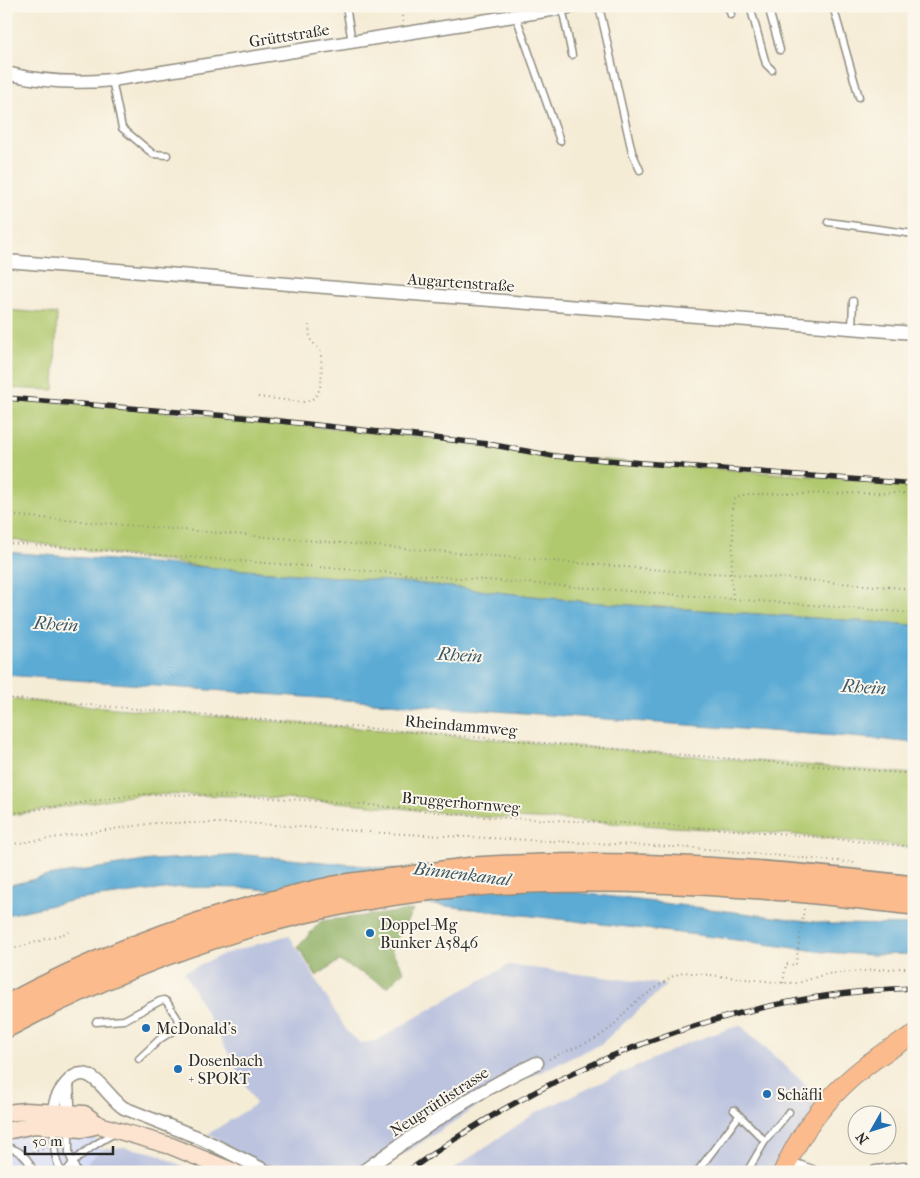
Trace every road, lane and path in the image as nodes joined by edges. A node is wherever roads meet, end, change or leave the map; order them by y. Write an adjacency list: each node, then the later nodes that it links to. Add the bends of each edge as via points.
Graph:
1 (346, 6): 13 (lane)
2 (400, 6): 12 (path)
3 (576, 6): 9 (street, Grüttstraße)
4 (599, 6): 22 (lane, via 632,152)
5 (728, 6): 10 (lane)
6 (750, 6): 16 (lane, via 766,64)
7 (768, 6): 14 (lane)
8 (833, 6): 19 (lane)
9 (562, 8): 11 (street, Grüttstraße); 15 (lane)
10 (731, 15)
11 (516, 16): 13 (street, Grüttstraße); 20 (lane)
12 (404, 27)
13 (352, 42): 18 (street, Grüttstraße)
14 (780, 50)
15 (572, 55)
16 (772, 70)
17 (6, 74): 18 (street, Grüttstraße, via 74,83)
18 (112, 80): 21 (lane, via 122,128 153,154)
19 (859, 97)
20 (560, 141)
21 (167, 155)
22 (640, 170)
23 (828, 222): 24 (lane)
24 (914, 234)
25 (6, 260): 28 (street, Augartenstraße)
26 (853, 301): 28 (lane)
27 (309, 325): 30 (path, via 310,339 321,352 321,386 315,397 302,402)
28 (852, 328): 29 (street, Augartenstraße)
29 (914, 333)
30 (258, 397)
31 (914, 493): 34 (path, via 739,496 734,500 732,511)
32 (6, 515): 34 (path)
33 (6, 543): 36 (path)
34 (731, 574): 35 (path); 36 (path)
35 (914, 589)
36 (733, 600): 37 (path)
37 (914, 613)
38 (6, 698): 39 (path, Rheindammweg)
39 (914, 774)
40 (6, 814): 42 (path, Bruggerhornweg, via 142,794 242,796 484,817 670,825)
41 (6, 846): 43 (path, via 154,823 245,823 394,834 695,848)
42 (914, 847)
43 (860, 863)
44 (914, 887): 51 (highway, via 820,876 651,865 474,868 344,885 189,926 133,947)
45 (914, 904): 53 (highway, via 746,887 613,882 488,884 422,891 328,907 239,929 88,985)
46 (804, 908): 50 (path, via 796,966 786,964)
47 (73, 932): 48 (path)
48 (6, 951)
49 (914, 968): 50 (path, via 826,974 798,983)
50 (783, 983): 56 (path, via 683,972 634,1004 597,1038)
51 (6, 1006)
52 (96, 1022): 55 (lane, via 124,1020 160,1001 167,1002 179,1020 179,1027)
53 (6, 1027)
54 (914, 1035): 69 (main road, via 888,1048 837,1090 812,1121)
55 (139, 1059)
56 (537, 1063): 77 (street, Neugrütlistrasse, via 435,1120)
57 (25, 1111): 59 (main road); 60 (lane); 61 (main road)
58 (789, 1112): 64 (lane)
59 (6, 1113)
60 (6, 1117)
61 (61, 1120): 62 (main road, via 84,1114 100,1124); 63 (main road); 68 (lane); 72 (lane, via 54,1147); 76 (street, via 67,1083 74,1076 84,1074 94,1078 124,1108 202,1139)
62 (121, 1130): 68 (lane); 75 (main road)
63 (6, 1131)
64 (765, 1142): 78 (lane, via 736,1113); 79 (lane)
65 (6, 1147): 71 (lane, via 25,1156)
66 (49, 1148): 67 (path)
67 (30, 1152)
68 (72, 1164): 73 (lane); 74 (lane)
69 (785, 1168): 80 (street)
70 (914, 1169): 81 (street)
71 (33, 1172)
72 (62, 1172)
73 (66, 1172)
74 (77, 1172)
75 (234, 1172)
76 (268, 1172)
77 (362, 1172)
78 (697, 1172)
79 (748, 1172)
80 (812, 1172)
81 (876, 1172)

